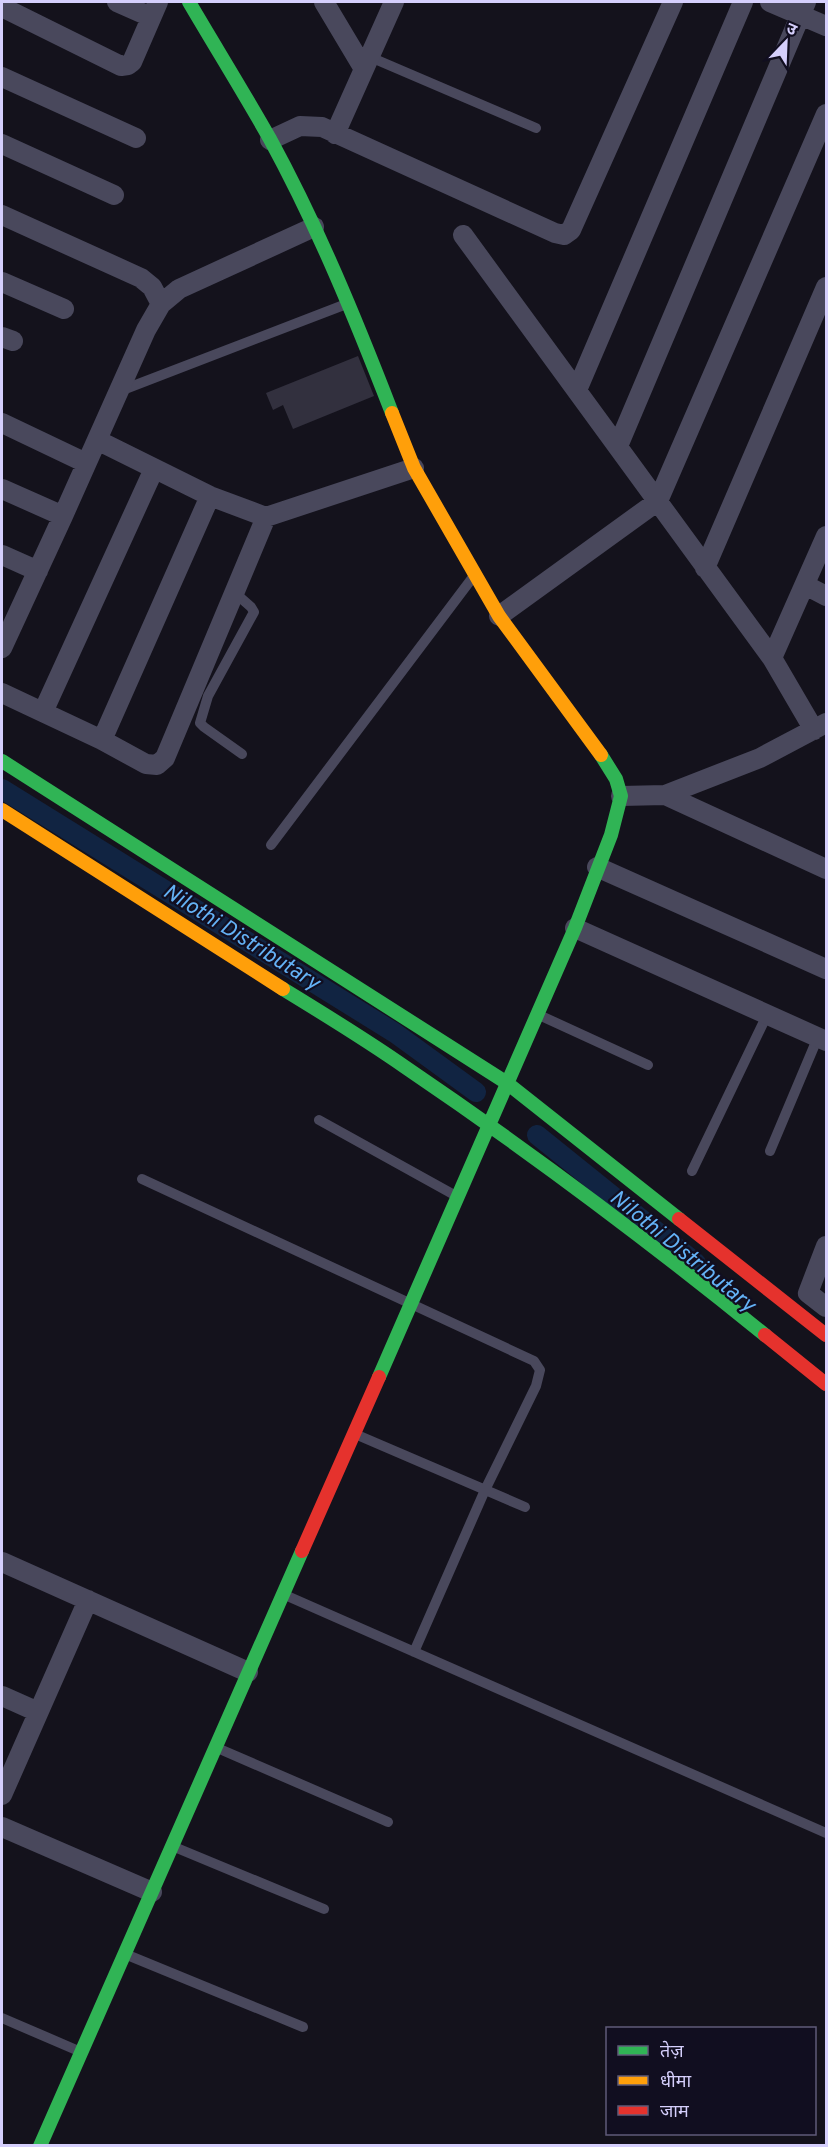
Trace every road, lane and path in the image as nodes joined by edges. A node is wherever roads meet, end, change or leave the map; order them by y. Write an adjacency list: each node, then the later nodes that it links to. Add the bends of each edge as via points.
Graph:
1 (117, 2): 10 (street)
2 (189, 2): 18 (street)
3 (324, 2): 12 (street)
4 (394, 2): 12 (street)
5 (673, 2): 16 (street, via 571,230 564,235)
6 (743, 2): 29 (street)
7 (770, 2): 9 (street)
8 (2, 7): 10 (street, via 121,66 132,62)
9 (803, 8): 11 (street); 33 (street)
10 (154, 9)
11 (826, 26)
12 (367, 63): 15 (lane); 16 (street)
13 (2, 77): 17 (street)
14 (826, 114): 39 (street)
15 (536, 128)
16 (335, 134): 18 (street, via 322,127 300,126)
17 (136, 138)
18 (270, 140): 22 (street)
19 (2, 144): 20 (street)
20 (114, 195)
21 (2, 215): 27 (street, via 141,278 152,287)
22 (314, 227): 26 (street); 27 (street, via 179,289)
23 (463, 235): 29 (street)
24 (2, 282): 28 (street)
25 (826, 287): 44 (street)
26 (350, 302): 30 (lane); 35 (street)
27 (160, 304): 30 (street)
28 (64, 309)
29 (577, 390): 33 (street)
30 (118, 392): 32 (street)
31 (2, 423): 34 (street)
32 (97, 440): 34 (street); 36 (street)
33 (618, 446): 39 (street)
34 (86, 463): 40 (street)
35 (414, 468): 41 (street); 46 (street)
36 (154, 469): 38 (street); 54 (street)
37 (2, 489): 40 (street)
38 (210, 496): 41 (street); 56 (street)
39 (658, 501): 44 (street); 50 (street)
40 (63, 516): 45 (street)
41 (266, 518): 48 (street)
42 (826, 536): 47 (street)
43 (2, 555): 45 (street)
44 (705, 568): 52 (street)
45 (38, 571): 51 (street)
46 (475, 574): 50 (street); 62 (lane)
47 (805, 585): 49 (street); 52 (street)
48 (234, 592): 56 (street, via 165,758 157,765 146,764); 57 (lane, via 254,612 208,696 200,723)
49 (826, 596)
50 (499, 616): 60 (street, via 608,765)
51 (2, 646)
52 (772, 658): 55 (street)
53 (2, 693): 54 (street)
54 (43, 712): 56 (street)
55 (820, 727): 59 (street, via 760,758)
56 (102, 740)
57 (242, 754)
58 (2, 761): 71 (street)
59 (665, 795): 60 (street); 64 (street)
60 (621, 796): 63 (street, via 611,835)
61 (2, 810): 73 (street, via 403,1065)
62 (271, 845)
63 (597, 867): 65 (street); 66 (street)
64 (826, 868)
65 (575, 928): 67 (street); 68 (street)
66 (826, 969)
67 (537, 1014): 70 (lane); 71 (street)
68 (767, 1015): 69 (street); 75 (lane)
69 (822, 1040): 74 (lane)
70 (648, 1065)
71 (507, 1083): 73 (street); 82 (street)
72 (319, 1120): 77 (lane)
73 (490, 1125): 77 (street); 84 (street, via 691,1275)
74 (770, 1151)
75 (692, 1171)
76 (142, 1179): 80 (lane)
77 (458, 1198): 80 (street)
78 (826, 1250): 79 (street)
79 (808, 1293): 81 (street); 82 (street)
80 (411, 1304): 85 (street); 86 (lane, via 534,1361 540,1370 536,1386)
81 (826, 1307)
82 (798, 1311): 83 (street)
83 (826, 1335)
84 (826, 1384)
85 (354, 1434): 86 (lane); 89 (street)
86 (485, 1490): 87 (lane); 91 (lane)
87 (525, 1507)
88 (2, 1562): 90 (street)
89 (282, 1594): 91 (lane); 92 (street)
90 (88, 1600): 92 (street); 94 (street)
91 (414, 1652): 99 (lane)
92 (248, 1672): 95 (street)
93 (2, 1696): 94 (street)
94 (38, 1712): 96 (street)
95 (215, 1747): 97 (lane); 100 (street)
96 (2, 1795)
97 (388, 1822)
98 (2, 1827): 101 (street)
99 (826, 1833)
100 (172, 1846): 101 (street); 102 (lane)
101 (152, 1892): 103 (street)
102 (324, 1909)
103 (124, 1954): 105 (lane); 106 (street)
104 (2, 2018): 106 (lane)
105 (303, 2027)
106 (81, 2052): 107 (street)
107 (40, 2145)

